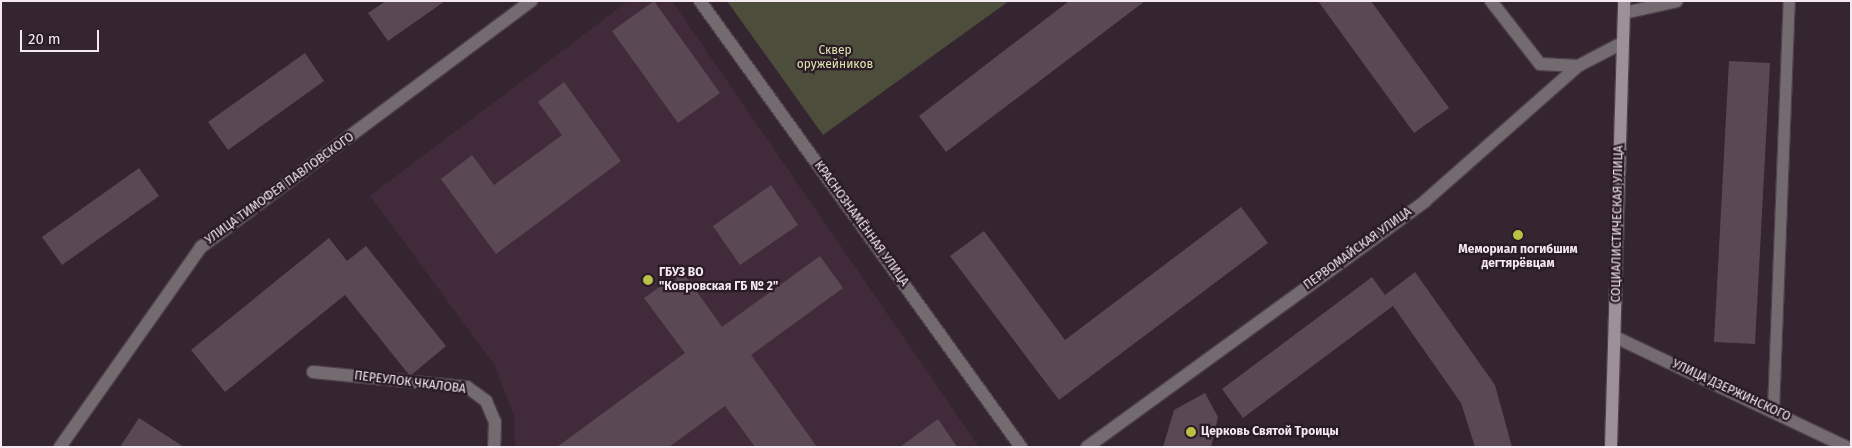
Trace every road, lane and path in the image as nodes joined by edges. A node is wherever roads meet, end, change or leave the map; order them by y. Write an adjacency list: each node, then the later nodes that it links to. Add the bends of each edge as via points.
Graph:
1 (531, 1): 12 (street, УЛИЦА ТИМОФЕЯ ПАВЛОВСКОГО, via 201,247)
2 (700, 1): 14 (street, КРАСНОЗНАМЁННАЯ УЛИЦА)
3 (1492, 1): 8 (street, via 1540,64)
4 (1676, 1): 6 (street)
5 (1790, 1): 11 (lane)
6 (1624, 7): 7 (main road, СОЦИАЛИСТИЧЕСКАЯ УЛИЦА)
7 (1622, 43): 8 (street, ПЕРВОМАЙСКАЯ УЛИЦА); 9 (main road, СОЦИАЛИСТИЧЕСКАЯ УЛИЦА)
8 (1578, 66): 15 (street, ПЕРВОМАЙСКАЯ УЛИЦА, via 1425,201)
9 (1615, 337): 11 (street, УЛИЦА ДЗЕРЖИНСКОГО); 16 (main road, СОЦИАЛИСТИЧЕСКАЯ УЛИЦА)
10 (313, 372): 13 (street, ПЕРЕУЛОК ЧКАЛОВА, via 468,387 486,401 495,422)
11 (1772, 410): 17 (street, УЛИЦА ДЗЕРЖИНСКОГО)
12 (60, 447)
13 (494, 447)
14 (1021, 447)
15 (1087, 447)
16 (1611, 447)
17 (1847, 447)

